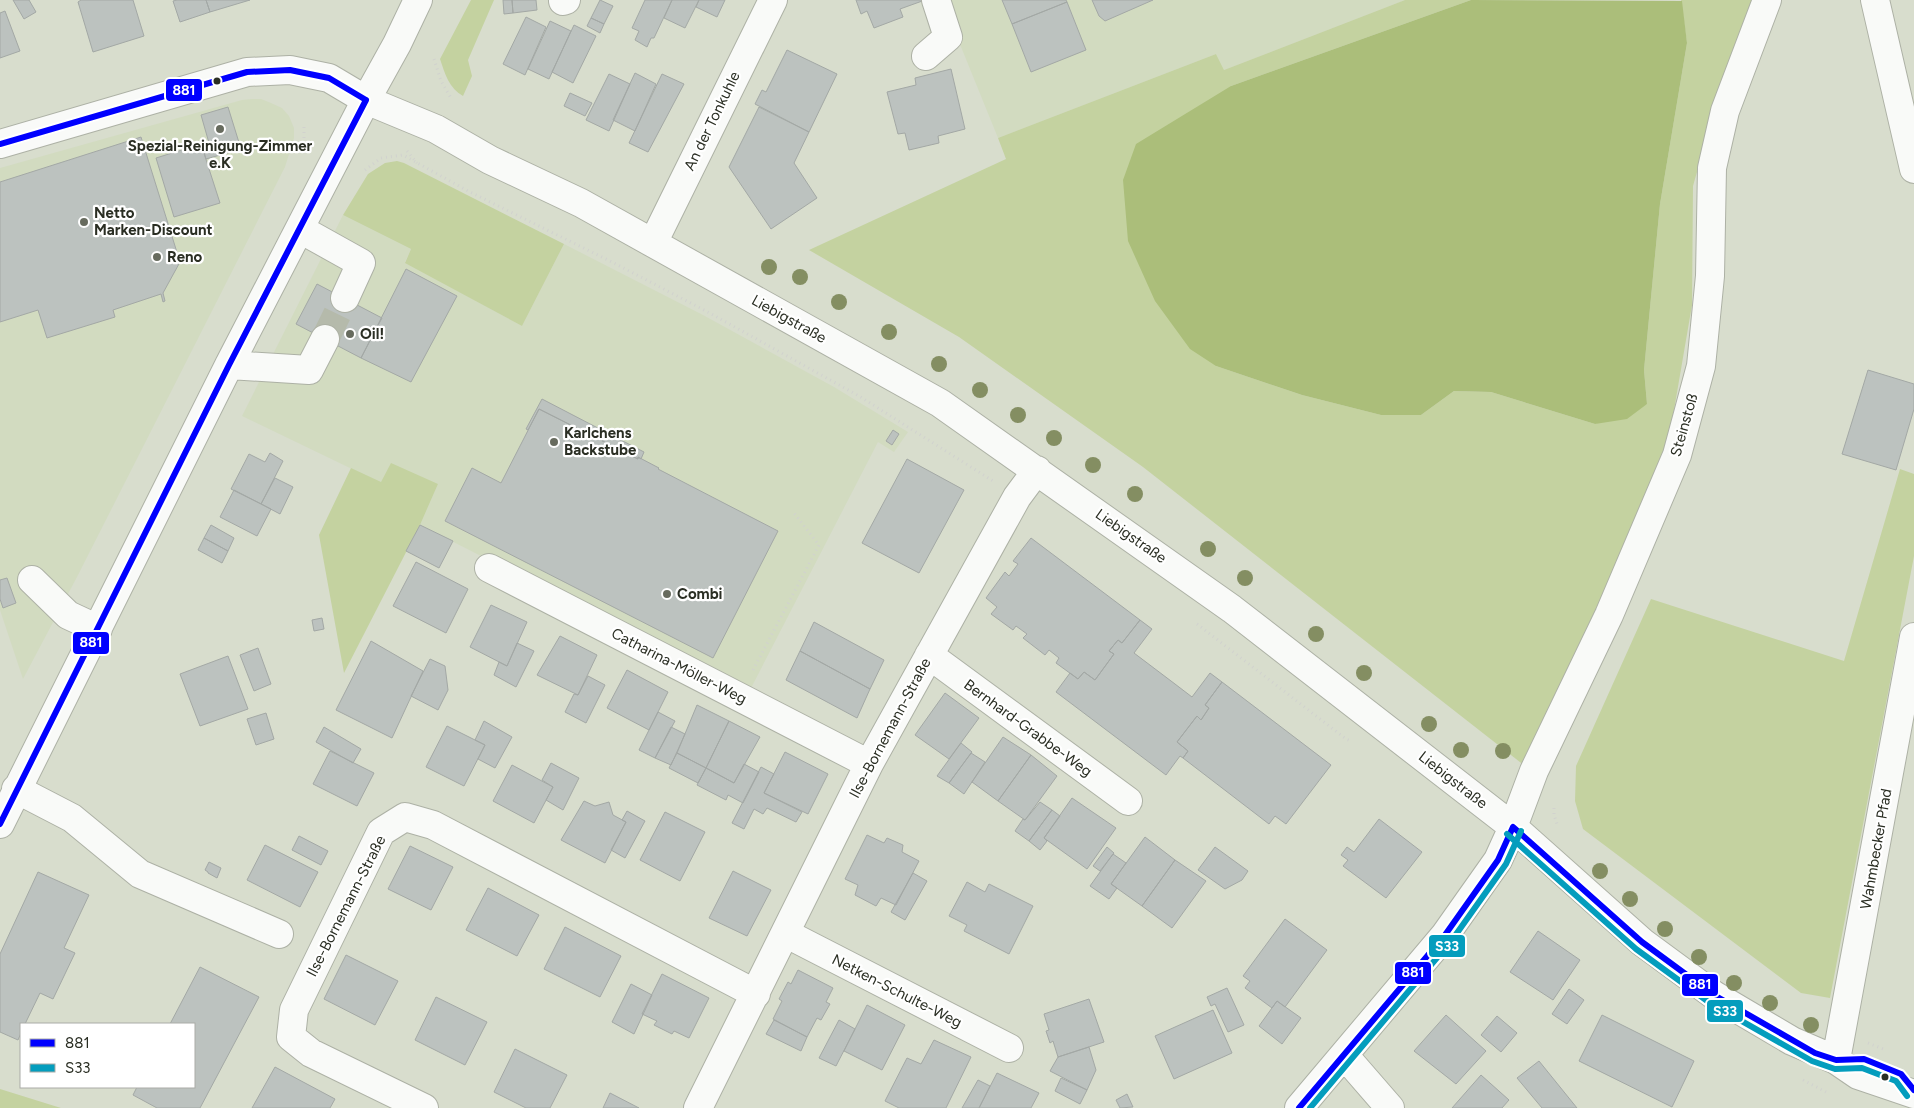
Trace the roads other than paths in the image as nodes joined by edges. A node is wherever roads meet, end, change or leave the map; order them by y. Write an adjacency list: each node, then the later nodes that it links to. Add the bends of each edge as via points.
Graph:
1 (418, 0): 7 (street)
2 (772, 0): 11 (street, An der Tonkuhle)
3 (936, 0): 6 (street, via 948,37)
4 (1767, 0): 25 (street, Steinstoß, via 1725,111 1712,168 1710,276 1700,366 1677,455 1609,615 1534,771)
5 (1875, 0): 9 (street)
6 (926, 56)
7 (366, 100): 8 (street, Liebigstraße, via 329,78 290,70 247,72); 10 (street); 11 (street, Liebigstraße, via 436,129)
8 (0, 144)
9 (1914, 169)
10 (300, 229): 12 (street, via 361,263); 14 (street)
11 (653, 243): 15 (street, Liebigstraße, via 940,403)
12 (345, 298)
13 (325, 339): 14 (street, via 309,370)
14 (230, 365): 18 (street)
15 (1037, 470): 20 (street, Ilse-Bornemann-Straße, via 1018,497); 25 (street, Liebigstraße, via 1232,608)
16 (489, 568): 21 (street, Catharina-Möller-Weg)
17 (32, 580): 18 (street, via 68,615)
18 (98, 629): 22 (street)
19 (1914, 637): 31 (street, Wahmbecker Pfad)
20 (929, 655): 21 (street, Ilse-Bornemann-Straße); 23 (street, Bernhard-Grabbe-Weg)
21 (869, 764): 26 (street, Ilse-Bornemann-Straße)
22 (16, 789): 24 (street); 27 (street, via 72,818 140,874)
23 (1128, 801)
24 (0, 824)
25 (1513, 827): 30 (street, Steinstoß, via 1498,860 1445,935); 31 (street, Liebigstraße, via 1642,942 1714,995 1792,1041)
26 (785, 933): 28 (street, Ilse-Bornemann-Straße); 29 (street, Netken-Schulte-Weg)
27 (279, 934)
28 (756, 994): 34 (street, Ilse-Bornemann-Straße, via 433,825 405,817 381,832 294,1010 291,1036 311,1053); 35 (street, Ilse-Bornemann-Straße)
29 (1009, 1048)
30 (1344, 1055): 36 (street, Steinstoß); 37 (street)
31 (1836, 1060): 32 (street, Liebigstraße, via 1864,1060 1901,1074); 33 (street, Liebigstraße, via 1858,1075)
32 (1914, 1090)
33 (1914, 1094)
34 (424, 1108)
35 (698, 1108)
36 (1299, 1108)
37 (1390, 1108)

